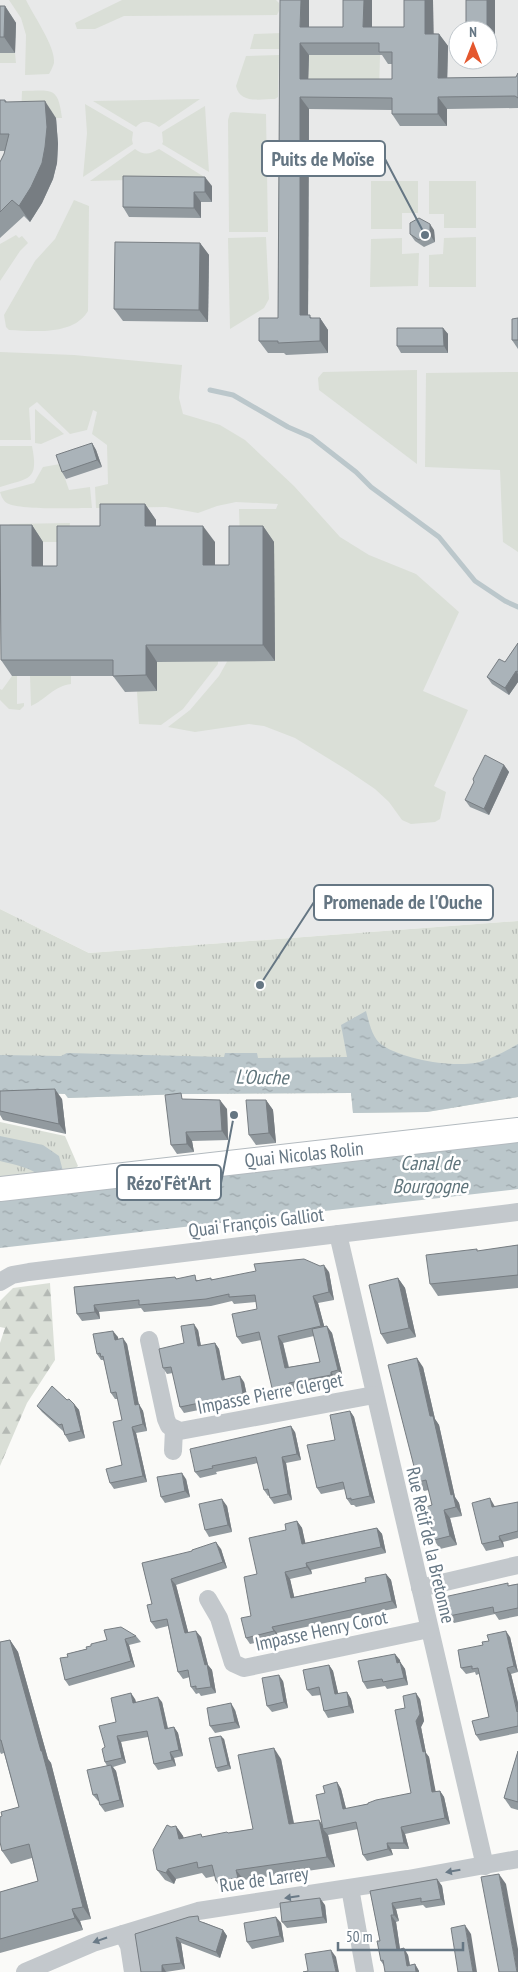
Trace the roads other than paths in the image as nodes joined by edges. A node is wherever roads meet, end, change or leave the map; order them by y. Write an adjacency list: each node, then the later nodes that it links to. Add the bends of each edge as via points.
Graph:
1 (518, 1130): 2 (street, Quai Nicolas Rolin)
2 (0, 1189)
3 (518, 1212): 4 (street, Quai François Galliot)
4 (338, 1234): 5 (street, Quai François Galliot, via 29,1272 12,1275); 7 (street, Rue Retif de la Bretonne)
5 (0, 1282)
6 (149, 1340): 8 (street, via 166,1419)
7 (374, 1394): 8 (street, Impasse Pierre Clerget, via 188,1431); 11 (street, Rue Retif de la Bretonne)
8 (174, 1429): 9 (street)
9 (174, 1451)
10 (518, 1565): 11 (street)
11 (420, 1588): 13 (street, Rue Retif de la Bretonne)
12 (208, 1599): 13 (street, Impasse Henry Corot, via 219,1618 233,1663 244,1668)
13 (428, 1630): 15 (street, Rue Retif de la Bretonne)
14 (518, 1859): 15 (street, Rue de Larrey)
15 (485, 1866): 16 (street, Rue de Larrey, one-way to 16)
16 (350, 1888): 17 (street, Rue de Larrey, one-way to 17, via 198,1911); 20 (street)
17 (123, 1934): 18 (street, Rue de Larrey, one-way to 18); 19 (street, via 129,1946)
18 (25, 1972)
19 (133, 1972)
20 (365, 1972)

